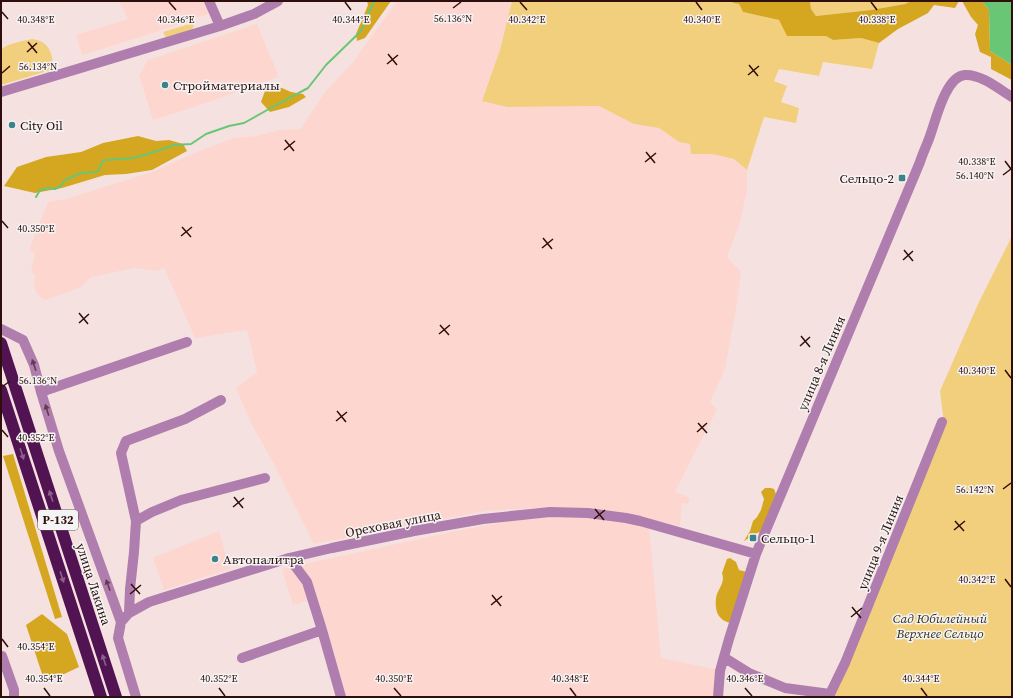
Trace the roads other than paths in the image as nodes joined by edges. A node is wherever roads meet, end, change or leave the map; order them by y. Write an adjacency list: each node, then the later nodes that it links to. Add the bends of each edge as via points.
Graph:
1 (209, 1): 3 (street)
2 (278, 1): 3 (street, via 254,14)
3 (220, 26): 4 (street)
4 (1, 92)
5 (1012, 96): 15 (street, улица 8-я Линия, via 983,80 964,75 958,78 946,93 920,162)
6 (1, 329): 10 (street, one-way to 6, via 23,340)
7 (187, 342): 10 (street)
8 (1, 343): 25 (highway, улица Лакина / Р-132, one-way to 8)
9 (1, 390): 24 (highway, Р-132, one-way to 24)
10 (41, 392): 18 (street, one-way to 10, via 59,451)
11 (221, 400): 14 (street, via 185,419 126,441 121,453)
12 (942, 422): 22 (street, улица 9-я Линия, via 845,663 830,694 786,688 748,673)
13 (265, 478): 14 (street, via 181,500)
14 (136, 521): 17 (street)
15 (756, 554): 16 (street, Ореховая улица, via 626,518 550,512 414,531); 22 (street, улица 8-я Линия)
16 (289, 558): 17 (street, Ореховая улица, via 149,602); 19 (street, via 307,582)
17 (129, 613): 18 (street, Ореховая улица)
18 (121, 622): 26 (street, via 118,638)
19 (322, 630): 21 (street); 27 (street)
20 (2, 656): 23 (street)
21 (242, 658)
22 (725, 658): 28 (street, улица 8-я Линия, via 720,671)
23 (14, 697)
24 (101, 697)
25 (116, 697)
26 (136, 697)
27 (341, 697)
28 (718, 697)

